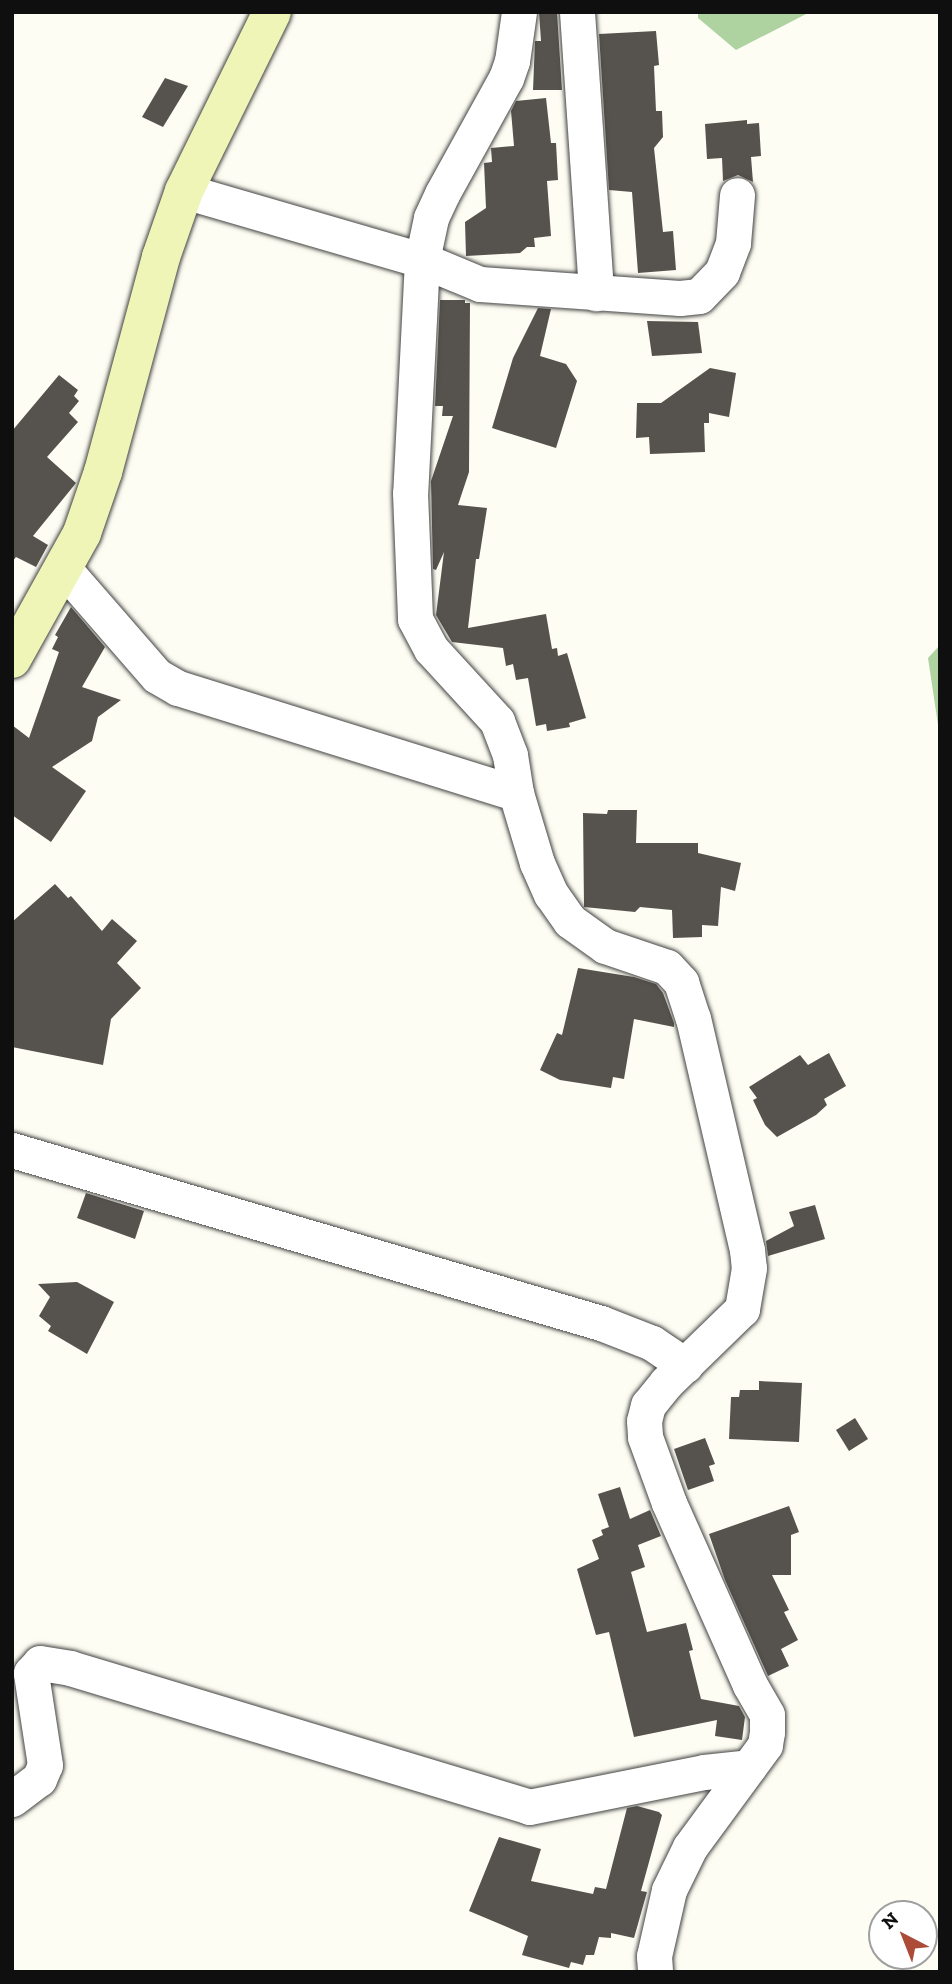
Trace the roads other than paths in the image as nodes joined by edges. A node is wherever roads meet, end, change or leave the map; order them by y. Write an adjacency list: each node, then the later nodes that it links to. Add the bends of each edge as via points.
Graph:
1 (272, 12): 4 (main road)
2 (519, 12): 6 (street, via 506,78 442,194 431,218)
3 (577, 12): 7 (street)
4 (184, 191): 6 (street); 8 (main road, via 147,303 103,472 82,533)
5 (737, 195): 7 (street, via 733,243 722,272 699,296)
6 (422, 260): 7 (street, via 480,284); 10 (street, via 410,494 415,619 431,649 497,721 510,755)
7 (596, 293)
8 (63, 568): 9 (main road); 10 (street, via 158,676 178,688)
9 (12, 659)
10 (516, 793): 12 (street, via 537,863 570,921 605,946 667,967 686,994 749,1268 742,1309)
11 (12, 1150): 12 (street, via 601,1323 652,1343)
12 (685, 1365): 13 (street, via 648,1405 645,1437 668,1503 767,1715 765,1745)
13 (749, 1767): 14 (street, via 529,1807 70,1668 40,1663 31,1673 45,1765 38,1779); 15 (street, via 690,1847 669,1890 654,1956)
14 (12, 1799)
15 (655, 1972)

